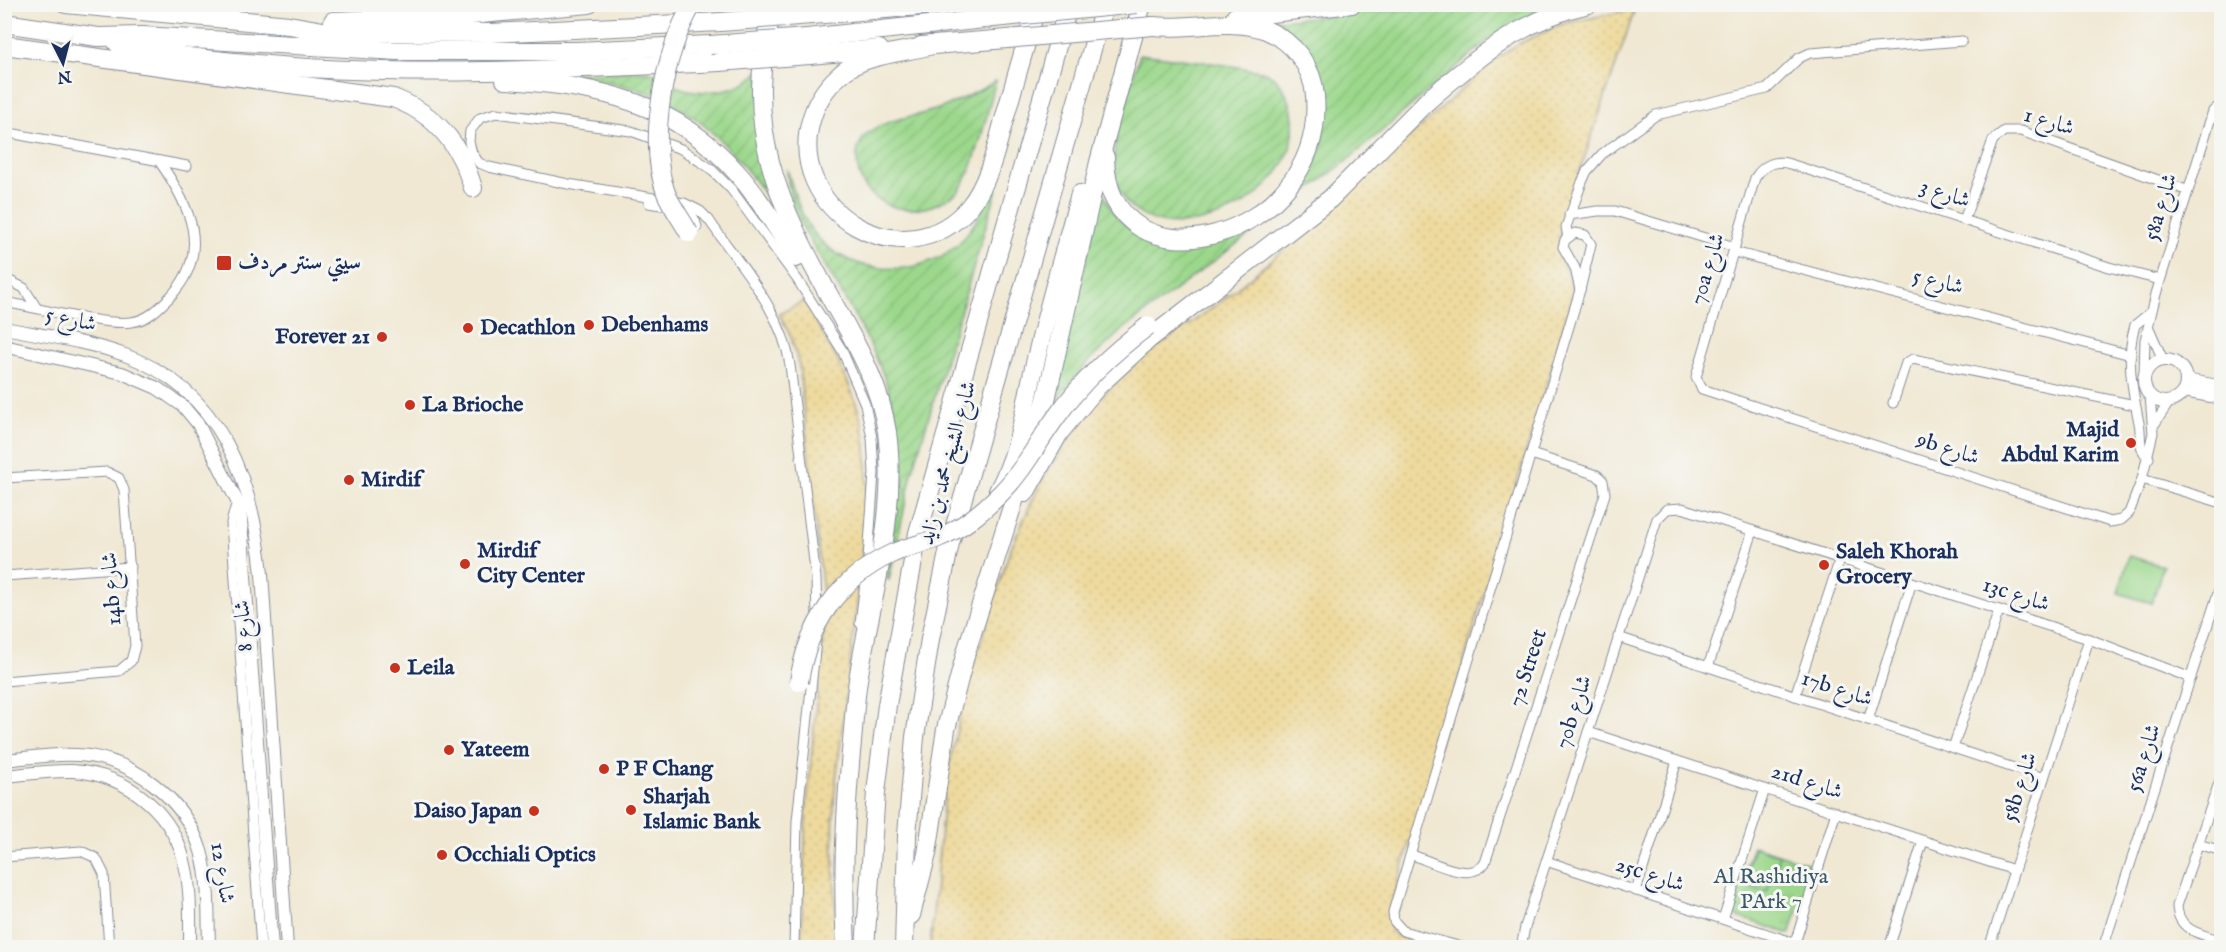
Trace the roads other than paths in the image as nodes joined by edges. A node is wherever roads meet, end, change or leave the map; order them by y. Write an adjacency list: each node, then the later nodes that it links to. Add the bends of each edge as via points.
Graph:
1 (66, 4): 14 (highway)
2 (589, 4): 14 (highway)
3 (693, 4): 34 (highway, bridge, via 676,38 663,91 659,135 669,199)
4 (774, 4): 43 (highway, via 761,72 766,149 788,219)
5 (945, 4): 14 (highway, bridge, via 585,30 408,34 329,32)
6 (1037, 4): 19 (highway, via 998,142 974,200 954,221 928,235 903,239 879,236 846,221 821,195 808,160 810,124 827,88 847,70 871,58)
7 (1069, 4): 118 (highway, شارع الشيخ محمد بن زايد, via 918,533 887,705 876,792)
8 (1105, 4): 107 (highway, شارع الشيخ محمد بن زايد, via 950,543 915,737)
9 (1135, 4): 20 (highway, bridge, via 1003,17); 67 (highway, bridge, via 1035,360 1016,453)
10 (1142, 4): 24 (highway)
11 (1352, 4): 15 (highway)
12 (1589, 4): 22 (highway, via 1519,30 1481,55)
13 (4, 23): 16 (highway)
14 (289, 25)
15 (1153, 26): 19 (highway, bridge); 24 (highway, via 1249,26 1288,43 1305,65 1315,92 1315,125 1303,166 1278,201 1243,225 1202,237 1164,236 1130,220 1112,197 1106,171)
16 (98, 37): 20 (highway, bridge, via 142,36 397,51); 21 (highway, via 141,49 230,61)
17 (1962, 41): 32 (street, via 1810,53 1799,58 1767,89 1656,115 1593,162)
18 (4, 45): 31 (highway, via 393,98 418,109 440,126 461,155)
19 (932, 45): 20 (highway)
20 (808, 46): 21 (highway, bridge, via 719,62)
21 (398, 71): 43 (highway, via 591,88 635,102 677,123 700,138 740,176)
22 (1432, 96): 67 (highway, bridge, via 1335,180 1114,353 1084,382 1019,473); 70 (highway, via 1330,199 1149,339 1097,387 1052,445)
23 (2222, 103): 30 (street, 58a شارع, via 2213,111)
24 (1109, 125): 70 (highway, via 1046,400)
25 (4, 132): 26 (street)
26 (159, 161): 28 (street); 41 (street, via 186,204 193,234 189,262 172,295 151,315 131,322)
27 (1769, 165): 33 (street, شارع 3, via 1784,162); 36 (street, 70a شارع, via 1755,178)
28 (187, 166)
29 (568, 184): 34 (street, via 689,211 695,217); 81 (street, via 484,165 470,147 473,126 485,116 501,113 614,128 664,141 696,158 741,201 842,350 865,404 874,456); 116 (street, via 684,203 700,211 772,312 786,343 817,601 816,647 797,821)
30 (2187, 187): 33 (street, شارع 1, via 2013,130 2004,131 1993,140); 38 (street, 58a شارع)
31 (473, 188)
32 (1569, 215): 35 (street); 36 (street, شارع 5, via 1615,212)
33 (1967, 221): 38 (street, شارع 3)
34 (692, 231)
35 (1568, 237): 39 (street, via 1564,251 1575,268); 39 (street, via 1582,234 1591,244)
36 (1734, 249): 47 (street, شارع 5); 54 (street, 70a شارع, via 1696,373)
37 (4, 278): 41 (street, via 24,288)
38 (2159, 282): 42 (street, 58a شارع)
39 (1580, 290): 61 (street)
40 (4, 302): 41 (street)
41 (36, 307)
42 (2151, 312): 45 (street, 58a شارع); 47 (street, via 2135,325)
43 (845, 324): 81 (highway, via 865,360 881,402 889,460 886,520)
44 (4, 328): 48 (street, شارع 5, via 94,345)
45 (2150, 328): 49 (street, 58a شارع); 51 (street, 58a شارع, via 2145,340)
46 (4, 346): 50 (street, شارع 5)
47 (2131, 355): 59 (street)
48 (128, 356): 104 (street, شارع 8, via 179,384 202,406 223,438 253,505 262,574)
49 (2163, 360): 51 (street, via 2154,362); 52 (street, via 2177,363 2184,371)
50 (122, 373): 65 (street, شارع 8, via 157,388 192,416)
51 (2144, 374): 55 (street, via 2143,383)
52 (2185, 385): 53 (street); 56 (street); 57 (street)
53 (2222, 387)
54 (1702, 389): 63 (street, 9b شارع, via 2110,522 2129,513)
55 (2150, 396): 57 (street, via 2161,402); 60 (street, 9b شارع)
56 (2222, 398)
57 (2170, 401): 60 (street, 9b شارع)
58 (1893, 404): 59 (street, via 1906,363 1913,359)
59 (2134, 405): 62 (street, via 2142,450)
60 (2153, 428): 62 (street, 9b شارع)
61 (1531, 454): 98 (street); 98 (street, 72 Street, via 1597,475 1605,485 1605,494 1485,863 1477,872 1467,873)
62 (2149, 458): 63 (street, 9b شارع)
63 (2143, 476): 66 (street)
64 (4, 478): 72 (street, 14b شارع, via 107,472 119,478 124,489)
65 (237, 501): 102 (street, شارع 8, via 244,539); 113 (street, via 231,523)
66 (2220, 501)
67 (990, 504): 83 (highway, bridge, via 955,530 880,560 847,584 814,629)
68 (1663, 511): 69 (street, 13c شارع, via 1682,508); 77 (street, 70b شارع)
69 (1753, 531): 71 (street, 13c شارع); 79 (street)
70 (998, 548): 107 (highway, via 946,729 927,854)
71 (1840, 559): 75 (street, 13c شارع); 84 (street)
72 (130, 567): 73 (street); 82 (street, 14b شارع, via 134,654 126,667 111,672)
73 (4, 576)
74 (2222, 581): 80 (street, 56a شارع)
75 (1912, 582): 76 (street, 13c شارع); 85 (street)
76 (1999, 610): 78 (street, 13c شارع); 87 (street)
77 (1618, 638): 79 (street, 17b شارع); 86 (street, 70b شارع)
78 (2089, 639): 80 (street, 13c شارع); 92 (street, 58b شارع)
79 (1708, 667): 84 (street, 17b شارع)
80 (2192, 674): 125 (street, 56a شارع)
81 (858, 676): 117 (highway, via 844,821)
82 (4, 681)
83 (799, 682)
84 (1795, 696): 85 (street, 17b شارع)
85 (1868, 720): 87 (street, 17b شارع)
86 (1588, 732): 89 (street, 21d شارع); 100 (street, 70b شارع)
87 (1953, 748): 92 (street, 17b شارع)
88 (4, 760): 112 (street, شارع 12, via 89,756 123,766 153,783 190,826 205,868)
89 (1677, 761): 93 (street, 21d شارع); 103 (street)
90 (2222, 774): 96 (street)
91 (4, 776): 111 (street, شارع 12, via 83,772 139,794 156,808 181,849 188,883)
92 (2044, 778): 101 (street, 58b شارع)
93 (1765, 789): 94 (street, 21d شارع); 105 (street)
94 (1836, 813): 95 (street, 21d شارع); 109 (street)
95 (1923, 841): 101 (street, 21d شارع); 123 (street)
96 (2198, 844): 97 (street); 108 (street, via 2177,906 2182,924)
97 (2222, 851)
98 (1412, 855): 119 (street, via 1398,903 1400,920 1413,933)
99 (4, 857): 110 (street, via 81,851 96,858 104,874)
100 (1546, 861): 103 (street, 25c شارع); 106 (street, 70b شارع)
101 (2014, 870): 124 (street, 58b شارع)
102 (267, 878): 104 (street, via 273,887 276,910); 114 (street, شارع 8)
103 (1636, 891): 105 (street, 25c شارع)
104 (285, 915): 115 (street, شارع 8)
105 (1723, 919): 109 (street, 25c شارع)
106 (1525, 927): 120 (street, 70b شارع); 121 (street, 70b شارع)
107 (904, 941)
108 (2222, 941)
109 (1795, 943): 122 (street, 25c شارع)
110 (109, 948)
111 (190, 948)
112 (209, 948)
113 (261, 948)
114 (272, 948)
115 (287, 948)
116 (794, 948)
117 (846, 948)
118 (865, 948)
119 (1462, 948)
120 (1515, 948)
121 (1521, 948)
122 (1810, 948)
123 (1889, 948)
124 (1989, 948)
125 (2103, 948)

